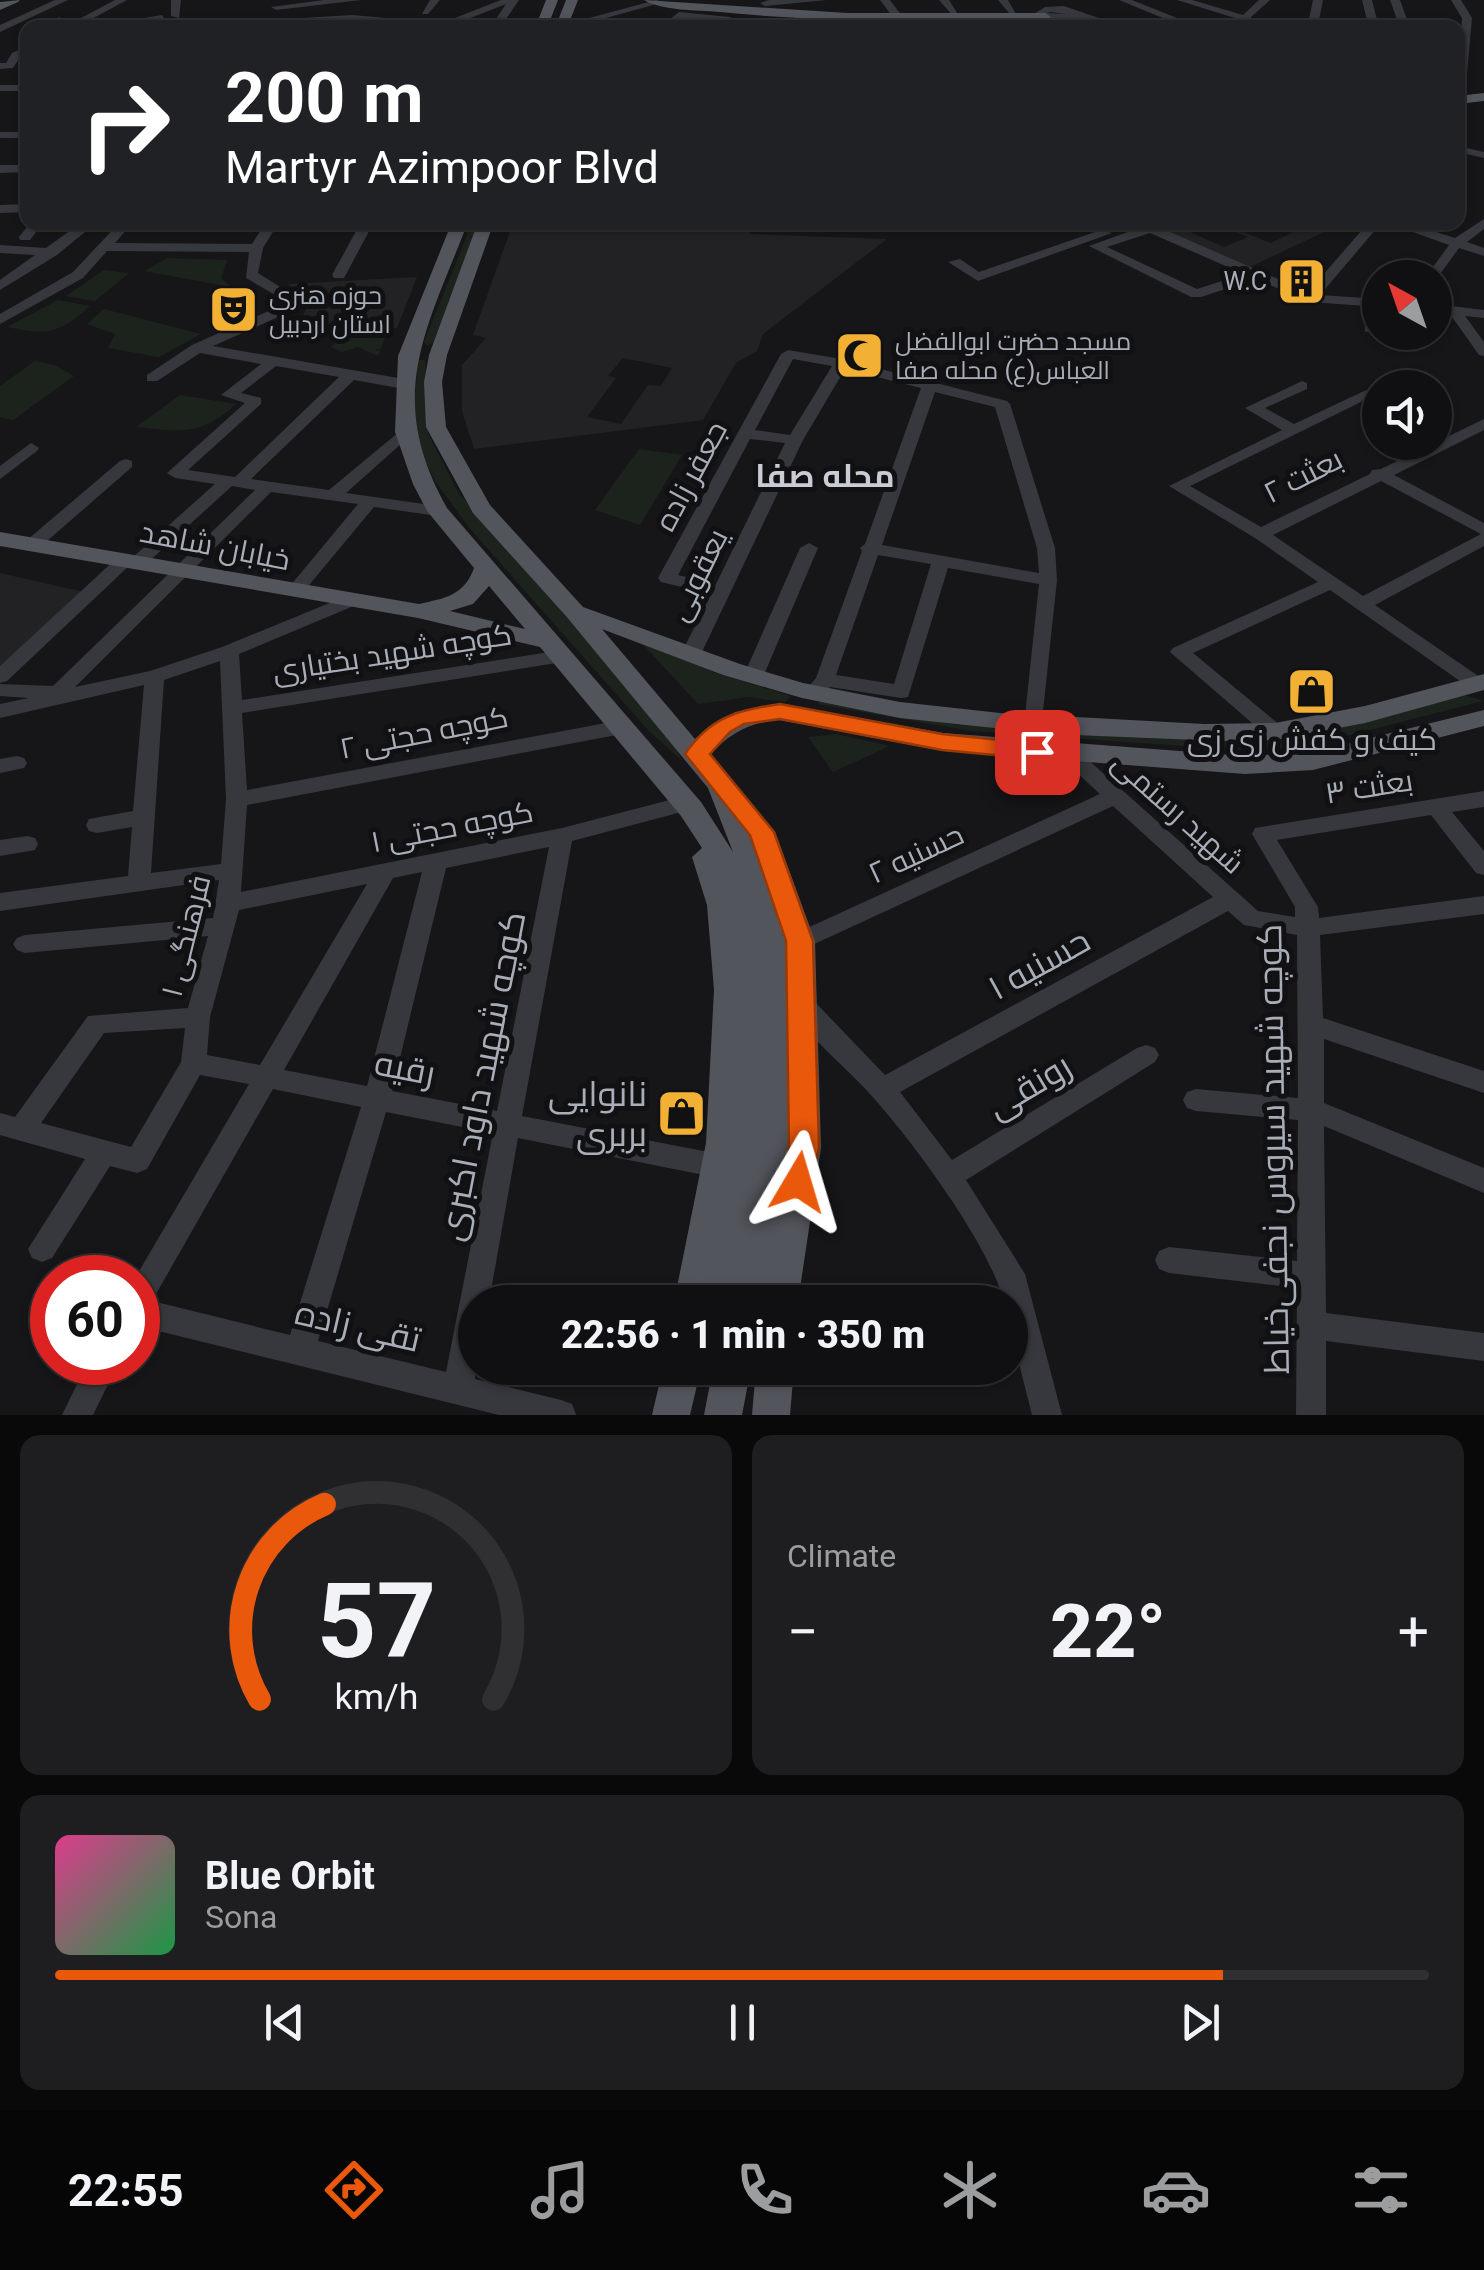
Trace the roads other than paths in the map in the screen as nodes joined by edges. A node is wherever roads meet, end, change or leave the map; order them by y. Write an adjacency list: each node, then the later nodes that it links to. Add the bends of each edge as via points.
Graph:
1 (14, 0): 24 (main road)
2 (63, 0): 36 (street)
3 (122, 0): 27 (street)
4 (176, 0): 31 (street)
5 (356, 0): 19 (street)
6 (370, 0): 34 (street)
7 (435, 0): 28 (street)
8 (512, 0): 42 (street)
9 (658, 0): 43 (street); 45 (main road)
10 (688, 0): 23 (main road)
11 (822, 0): 23 (street); 47 (street)
12 (885, 0): 48 (street)
13 (944, 0): 30 (street)
14 (1003, 0): 29 (street)
15 (1124, 0): 52 (street)
16 (1182, 0): 35 (street)
17 (1247, 0): 20 (street)
18 (1456, 0): 53 (street, via 1467,18)
19 (315, 2): 21 (street)
20 (1263, 2): 35 (street)
21 (287, 3): 22 (street); 40 (street)
22 (263, 4)
23 (766, 4): 47 (main road)
24 (0, 6)
25 (95, 6): 27 (street); 37 (street)
26 (136, 8): 27 (street)
27 (112, 9)
28 (425, 12)
29 (1014, 12): 30 (main road); 32 (main road)
30 (956, 14): 49 (main road)
31 (176, 16): 38 (street); 39 (street, via 232,11)
32 (1055, 16): 50 (main road); 51 (street)
33 (800, 17): 45 (main road); 46 (street); 47 (main road)
34 (352, 18): 40 (street); 41 (street)
35 (1248, 19)
36 (27, 20)
37 (72, 20)
38 (148, 20)
39 (233, 20)
40 (293, 20)
41 (375, 20)
42 (459, 20)
43 (587, 20)
44 (673, 20): 45 (street)
45 (730, 20)
46 (797, 20)
47 (836, 20)
48 (900, 20)
49 (909, 20)
50 (998, 20)
51 (1095, 20)
52 (1176, 20)
53 (1465, 40)
54 (1484, 223): 68 (street)
55 (31, 230): 67 (street)
56 (81, 230): 72 (street)
57 (120, 230): 69 (street)
58 (268, 230): 70 (street)
59 (364, 230): 76 (street)
60 (457, 230): 87 (main road)
61 (483, 230): 86 (main road)
62 (1124, 230): 75 (street, via 978,276)
63 (1130, 230): 77 (street, via 1096,246 1196,294)
64 (1152, 230): 77 (street)
65 (1369, 230): 79 (street)
66 (1415, 230): 68 (street)
67 (25, 236)
68 (1456, 244): 73 (street); 74 (street)
69 (106, 246): 70 (street); 83 (street, via 78,275)
70 (256, 248): 84 (street, via 251,275 292,300)
71 (0, 249): 72 (street)
72 (52, 252): 78 (street)
73 (1484, 252)
74 (1444, 260)
75 (955, 262)
76 (339, 275)
77 (1256, 275): 79 (street)
78 (0, 286)
79 (1310, 298): 80 (street)
80 (1362, 302)
81 (1454, 310): 82 (street); 85 (street)
82 (1484, 314)
83 (2, 317)
84 (197, 348): 88 (street); 91 (street)
85 (1484, 352)
86 (438, 355): 87 (main road); 128 (main road, via 436,427 460,476)
87 (407, 356): 92 (main road)
88 (274, 361): 90 (street); 105 (street, via 230,395 256,401 176,472)
89 (842, 362): 93 (street); 99 (street, جعفر زاده, via 788,354); 100 (street, یعقوبی)
90 (350, 375): 92 (street); 105 (street)
91 (152, 378)
92 (404, 384): 98 (main road)
93 (930, 385): 116 (street); 121 (street, via 1002,404 1046,548)
94 (1302, 386): 97 (street, via 1253,408)
95 (1362, 397): 97 (street)
96 (1484, 424): 104 (street, بعثت ۲)
97 (1294, 430): 111 (street, via 1178,486)
98 (405, 432): 107 (street); 109 (main road)
99 (744, 433): 100 (street); 123 (street, جعفر زاده, via 668,578)
100 (795, 440): 123 (street, یعقوبی)
101 (31, 448): 103 (street)
102 (126, 464): 114 (street)
103 (0, 474)
104 (1378, 474): 110 (street); 111 (street, بعثت ۲)
105 (234, 480): 106 (street); 117 (street)
106 (268, 486): 107 (street); 120 (street)
107 (332, 496): 108 (street)
108 (369, 502): 109 (street); 124 (street)
109 (438, 511): 119 (main road)
110 (1484, 530)
111 (1260, 534): 122 (street)
112 (0, 539): 114 (main road, خیابان شاهد)
113 (1484, 539): 126 (street)
114 (33, 544): 117 (main road, خیابان شاهد)
115 (809, 548): 134 (street)
116 (869, 548): 118 (street); 138 (street)
117 (131, 561): 120 (main road, خیابان شاهد); 133 (street)
118 (942, 562): 121 (street); 138 (street, via 901,692)
119 (487, 564): 127 (main road, via 479,589 466,598); 129 (main road)
120 (181, 570): 124 (main road, خیابان شاهد); 137 (street)
121 (1048, 580): 142 (street)
122 (1328, 584): 126 (street); 144 (street, via 1180,652)
123 (719, 590): 131 (street, یعقوبی)
124 (294, 592): 125 (main road, خیابان شاهد)
125 (349, 600): 127 (main road, خیابان شاهد); 130 (street)
126 (1361, 605): 135 (street)
127 (418, 611): 129 (main road, خیابان شاهد)
128 (574, 611): 131 (main road); 145 (main road)
129 (557, 649): 139 (street, کوچه شهید بختیاری); 143 (main road)
130 (229, 651): 132 (street); 139 (street, فرهنگی ۱)
131 (690, 654): 134 (main road)
132 (154, 676): 137 (street); 153 (street)
133 (0, 677)
134 (754, 677): 138 (main road)
135 (1482, 685): 144 (main road, via 1346,720)
136 (0, 690): 137 (street)
137 (59, 695): 140 (street)
138 (814, 696): 142 (main road); 145 (main road, via 780,712 739,718); 146 (main road, via 942,742)
139 (230, 708): 149 (street, فرهنگی ۱)
140 (0, 711)
141 (1484, 718): 146 (main road, via 1313,761 1245,765)
142 (1034, 724): 144 (main road)
143 (622, 726): 149 (street, کوچه حجتی ۲); 152 (main road)
144 (1274, 730)
145 (697, 754): 147 (main road)
146 (1069, 754): 148 (street, شهید رستمی)
147 (720, 785): 159 (main road); 170 (main road, via 762,832)
148 (1112, 796): 165 (street, شهید رستمی); 170 (street, حسنیه ۲)
149 (237, 799): 162 (street, فرهنگی ۱)
150 (1484, 799): 151 (street, بعثت ۳)
151 (1436, 806): 155 (street, بعثت ۳); 161 (street)
152 (688, 807): 156 (street, کوچه حجتی ۱); 159 (main road); 186 (main road, via 721,905)
153 (144, 818): 154 (street); 164 (street)
154 (97, 825)
155 (1264, 834): 169 (street, کوچه شهید سیروس نجفی‌خیاط, via 1306,908)
156 (562, 836): 160 (street, کوچه حجتی ۱); 183 (street, کوچه شهید داود اکبری)
157 (26, 844): 158 (street)
158 (0, 848)
159 (734, 850): 186 (main road, via 752,992)
160 (436, 861): 163 (street, کوچه حجتی ۱); 180 (street)
161 (1484, 866)
162 (234, 870): 164 (street); 168 (street, فرهنگی ۱)
163 (386, 871): 168 (street, کوچه حجتی ۱); 177 (street)
164 (139, 884): 166 (street)
165 (1228, 900): 169 (street, شهید رستمی, via 1252,919); 179 (street, حسنیه ۱)
166 (0, 902)
167 (1484, 906): 169 (street, شهید رستمی)
168 (227, 914): 171 (street, کوچه حجتی ۱); 173 (street, فرهنگی ۱)
169 (1308, 928): 174 (street, کوچه شهید سیروس نجفی‌خیاط)
170 (800, 941): 172 (main road)
171 (25, 944)
172 (804, 1006): 179 (street); 191 (main road, via 804,1148)
173 (198, 1017): 176 (street, فرهنگی ۱); 184 (street, via 97,1023)
174 (1313, 1025): 178 (street); 182 (street, کوچه شهید سیروس نجفی‌خیاط)
175 (1146, 1055): 187 (street, رونقی)
176 (194, 1063): 177 (street, رقیه); 185 (street, فرهنگی ۱, via 137,1161)
177 (268, 1076): 180 (street, رقیه); 193 (street)
178 (1484, 1082)
179 (882, 1089): 187 (street)
180 (377, 1098): 183 (street, رقیه); 202 (street)
181 (1196, 1100): 182 (street)
182 (1313, 1110): 188 (street); 194 (street, کوچه شهید سیروس نجفی‌خیاط)
183 (509, 1124): 186 (street, رقیه); 208 (street, کوچه شهید داود اکبری)
184 (10, 1127): 185 (street)
185 (104, 1152): 190 (street)
186 (746, 1153): 189 (main road); 196 (main road, bridge); 197 (main road, bridge)
187 (949, 1176): 215 (street, via 1011,1274)
188 (1484, 1181)
189 (704, 1229): 191 (main road, via 738,1263); 195 (main road)
190 (42, 1249)
191 (784, 1250): 198 (main road)
192 (1169, 1260): 194 (street)
193 (160, 1261)
194 (1312, 1276): 200 (street, کوچه شهید سیروس نجفی‌خیاط)
195 (695, 1285)
196 (715, 1285)
197 (744, 1285)
198 (781, 1285)
199 (160, 1317): 202 (street, تقی زاده)
200 (1312, 1324): 201 (street); 216 (street, کوچه شهید سیروس نجفی‌خیاط)
201 (1484, 1347)
202 (300, 1351): 208 (street, تقی زاده)
203 (92, 1385): 209 (street)
204 (678, 1385): 211 (main road)
205 (694, 1385): 212 (main road)
206 (729, 1385): 213 (main road)
207 (773, 1385): 214 (main road)
208 (458, 1389): 210 (street, تقی زاده)
209 (77, 1415)
210 (562, 1415)
211 (671, 1415)
212 (688, 1415)
213 (723, 1415)
214 (770, 1415)
215 (1048, 1415)
216 (1310, 1415)

